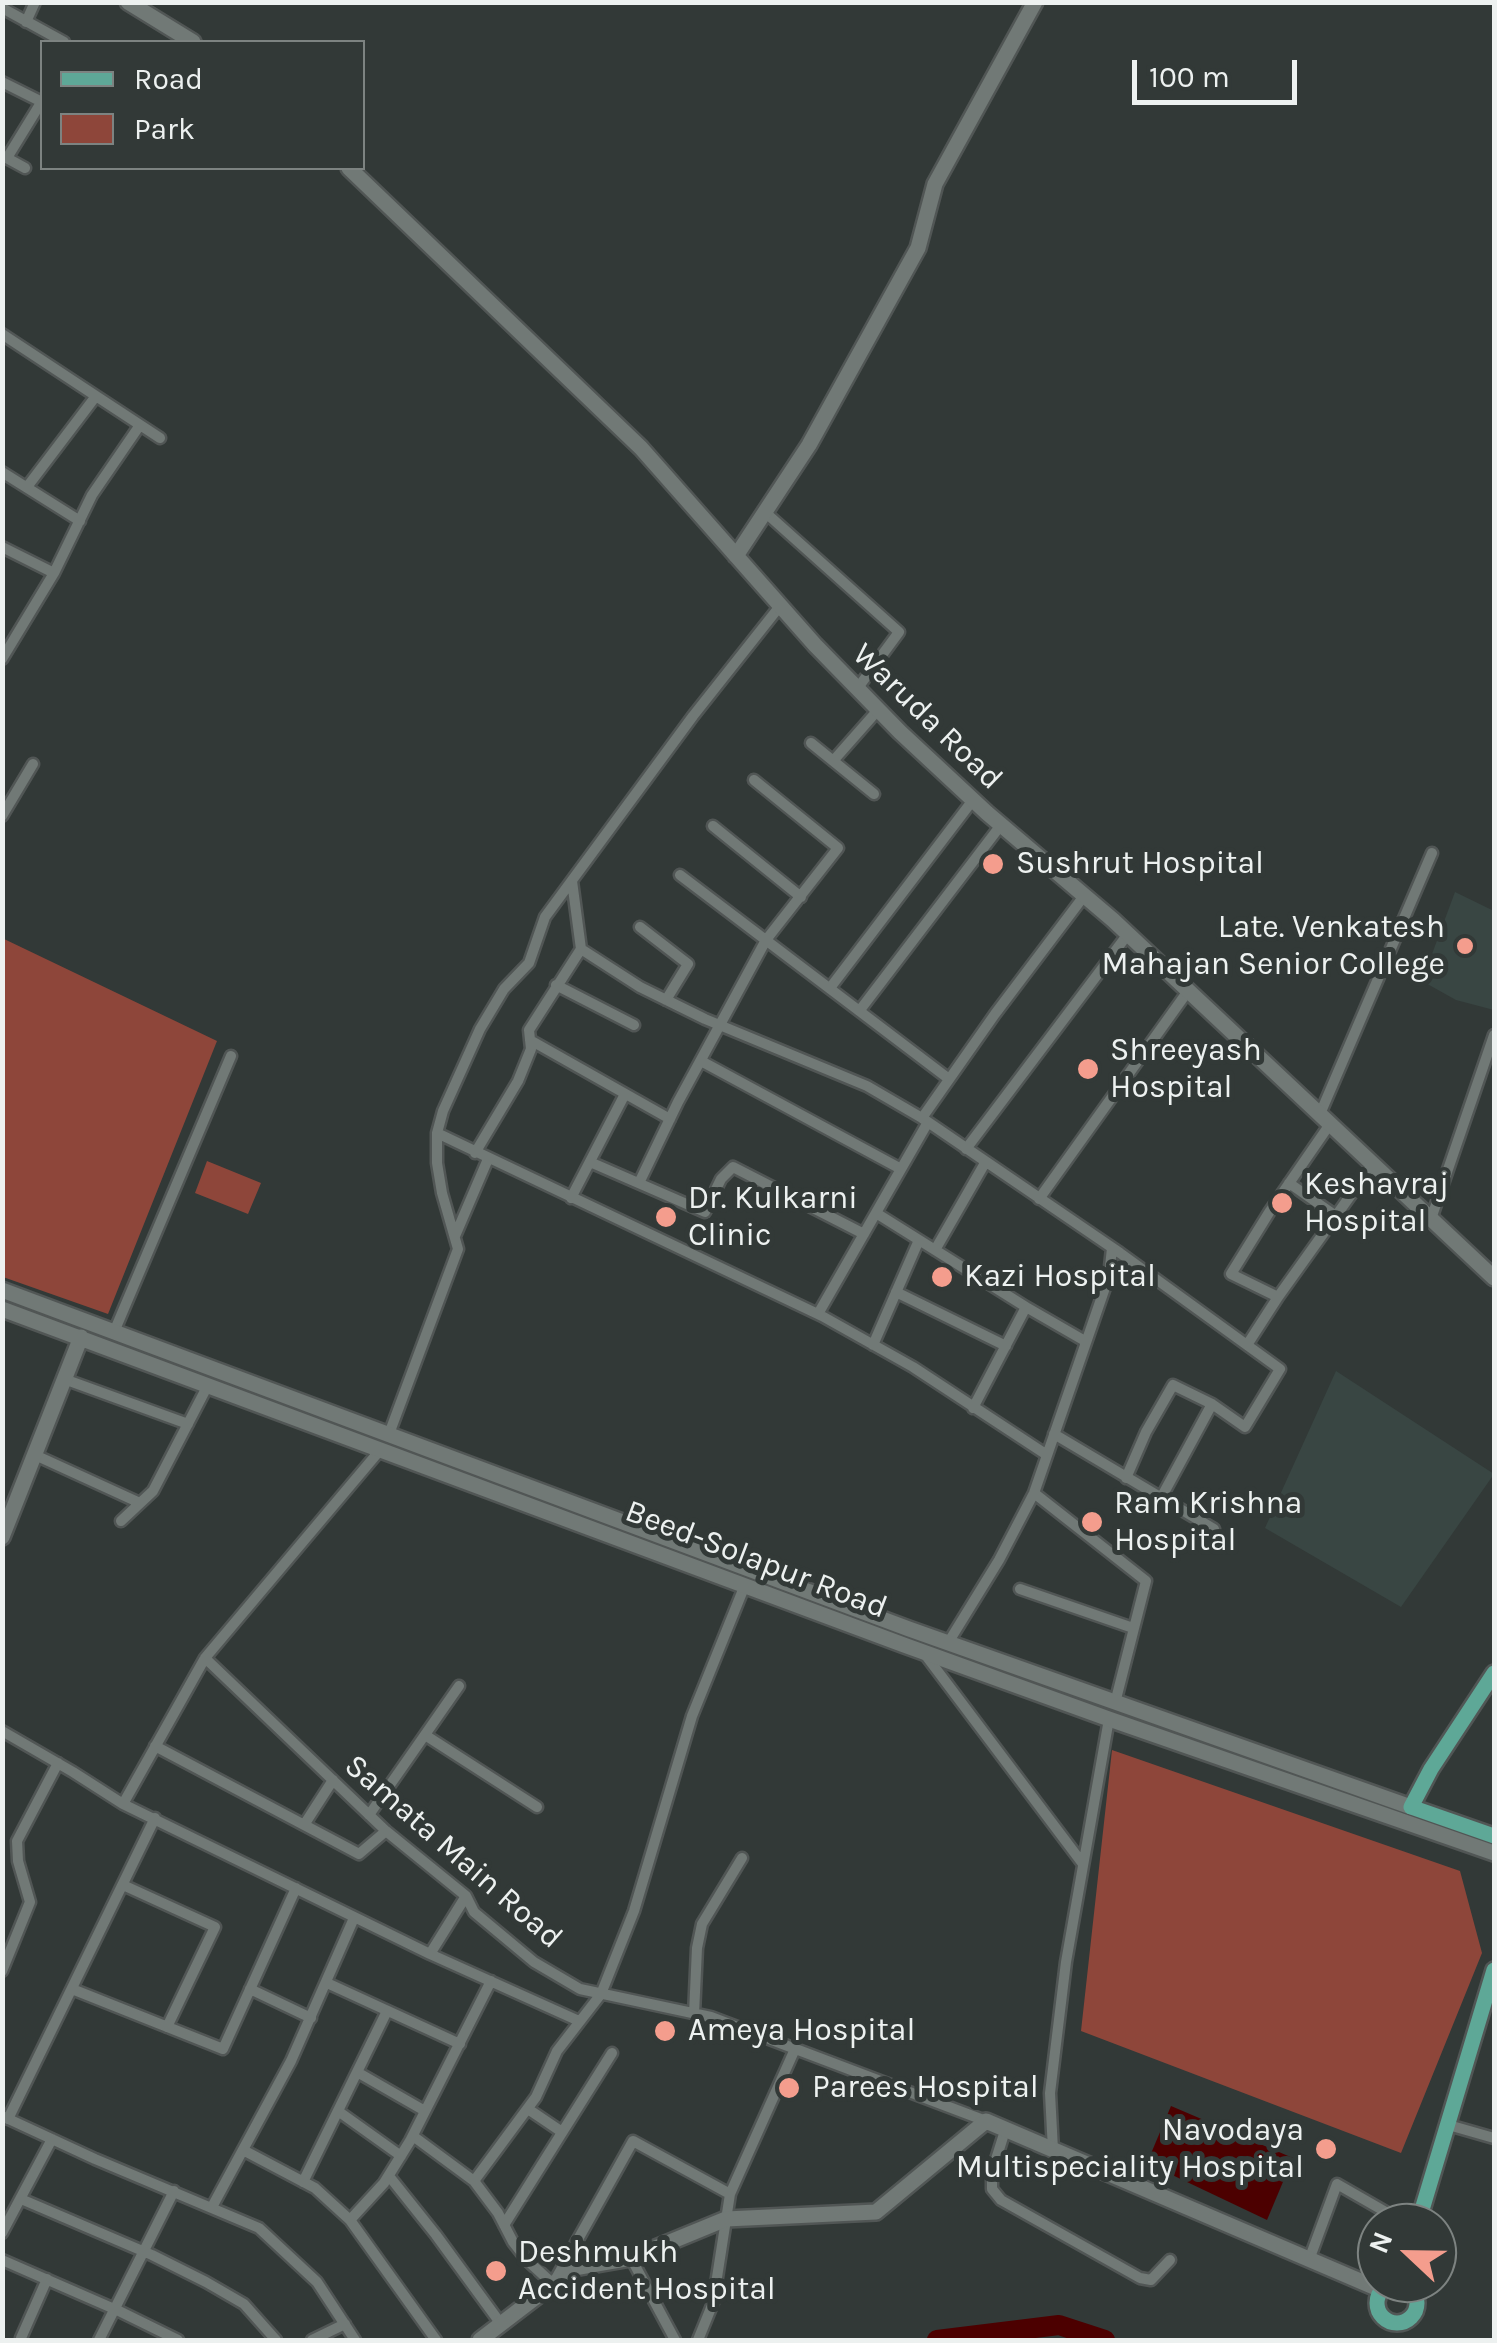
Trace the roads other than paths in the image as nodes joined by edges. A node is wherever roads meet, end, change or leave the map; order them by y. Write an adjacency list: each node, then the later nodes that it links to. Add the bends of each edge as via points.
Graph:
1 (36, 2): 6 (street)
2 (128, 2): 5 (street)
3 (1035, 2): 21 (street, via 935,184 918,248)
4 (2, 8): 6 (street)
5 (150, 8): 8 (street)
6 (26, 22): 7 (street)
7 (60, 40)
8 (190, 40)
9 (2, 82): 10 (street)
10 (40, 101)
11 (40, 105): 12 (street)
12 (4, 156): 13 (street)
13 (25, 168)
14 (350, 170): 24 (street, Waruda Road, via 642,448)
15 (2, 334): 16 (street)
16 (96, 396): 17 (street); 20 (street)
17 (140, 425): 18 (street); 22 (street)
18 (160, 438)
19 (2, 472): 20 (street)
20 (27, 487): 22 (street)
21 (766, 512): 24 (street); 30 (street, via 899,632)
22 (80, 520): 25 (street)
23 (2, 547): 25 (street)
24 (736, 556): 26 (street, Waruda Road)
25 (54, 573): 28 (street)
26 (780, 606): 30 (street, Waruda Road); 43 (street)
27 (2, 630): 28 (street)
28 (15, 638): 29 (street)
29 (2, 659)
30 (857, 688): 31 (street, Waruda Road)
31 (878, 710): 33 (street); 37 (street, Waruda Road)
32 (811, 743): 33 (street)
33 (833, 761): 36 (street)
34 (33, 764): 38 (street)
35 (754, 780): 44 (street, via 838,848)
36 (874, 794)
37 (973, 800): 39 (street, Waruda Road); 51 (street)
38 (2, 816)
39 (1001, 825): 45 (street, Waruda Road); 54 (street)
40 (713, 826): 44 (street)
41 (1432, 853): 64 (street)
42 (680, 875): 48 (street)
43 (572, 880): 49 (street); 66 (street, via 545,917 529,964 480,1029)
44 (801, 896): 48 (street)
45 (1084, 896): 47 (street, Waruda Road); 61 (street)
46 (640, 927): 53 (street, via 688,964)
47 (1128, 934): 52 (street, Waruda Road); 67 (street)
48 (766, 940): 51 (street); 56 (street)
49 (580, 948): 50 (street); 53 (street)
50 (556, 986): 55 (street); 58 (street)
51 (830, 988): 54 (street)
52 (1188, 990): 64 (street, Waruda Road); 77 (street)
53 (666, 1000): 56 (street)
54 (860, 1010): 61 (street)
55 (634, 1025)
56 (720, 1026): 60 (street); 65 (street, via 867,1086)
57 (1494, 1035): 80 (street)
58 (530, 1040): 62 (street); 68 (street, via 518,1081)
59 (232, 1056): 93 (street)
60 (700, 1061): 63 (street); 73 (street)
61 (948, 1078): 65 (street)
62 (625, 1094): 63 (street); 70 (street)
63 (670, 1119): 74 (street)
64 (1325, 1119): 72 (street, Waruda Road); 75 (street)
65 (925, 1120): 67 (street); 73 (street)
66 (438, 1133): 68 (street); 82 (street, via 437,1162)
67 (966, 1149): 71 (street)
68 (475, 1152): 69 (street)
69 (488, 1159): 76 (street); 82 (street)
70 (590, 1162): 74 (street); 76 (street)
71 (986, 1163): 77 (street); 85 (street)
72 (1373, 1164): 79 (street); 80 (street, Waruda Road)
73 (901, 1169): 78 (street)
74 (639, 1183): 81 (street, via 705,1212 732,1167)
75 (1289, 1183): 79 (street); 89 (street, via 1231,1274)
76 (571, 1198): 92 (street)
77 (1039, 1200): 84 (street)
78 (876, 1213): 81 (street); 83 (street)
79 (1336, 1216): 89 (street)
80 (1432, 1219): 86 (street, Waruda Road)
81 (864, 1234): 92 (street)
82 (455, 1237): 105 (street, via 458,1249)
83 (919, 1240): 85 (street); 88 (street)
84 (1112, 1248): 95 (street); 97 (street)
85 (934, 1250): 90 (street)
86 (1494, 1278)
87 (2, 1290): 93 (street, Beed-Solapur Road)
88 (896, 1292): 96 (street); 98 (street)
89 (1278, 1297): 97 (street)
90 (1026, 1307): 95 (street); 98 (street)
91 (2, 1309): 94 (street, Beed-Solapur Road)
92 (818, 1314): 96 (street)
93 (114, 1332): 105 (street, Beed-Solapur Road)
94 (80, 1337): 99 (street); 100 (street, Beed-Solapur Road)
95 (1085, 1341): 104 (street)
96 (873, 1345): 102 (street)
97 (1247, 1345): 101 (street, via 1280,1369 1246,1427)
98 (1006, 1346): 102 (street)
99 (64, 1379): 103 (street); 106 (street)
100 (208, 1385): 103 (street); 105 (street, Beed-Solapur Road)
101 (1212, 1404): 108 (street, via 1174,1385); 110 (street)
102 (973, 1408): 107 (street)
103 (188, 1424): 111 (street)
104 (1054, 1434): 107 (street); 108 (street)
105 (385, 1442): 115 (street, Beed-Solapur Road); 118 (street, Beed-Solapur Road); 120 (street)
106 (34, 1455): 111 (street); 114 (street)
107 (1047, 1455): 109 (street)
108 (1126, 1478): 110 (street)
109 (1034, 1494): 117 (street, via 1146,1582); 118 (street)
110 (1161, 1498): 113 (street)
111 (140, 1503): 112 (street)
112 (121, 1521)
113 (1214, 1528)
114 (3, 1534)
115 (745, 1585): 119 (street, Beed-Solapur Road); 152 (street, via 692,1716)
116 (1020, 1589): 117 (street)
117 (1133, 1628): 123 (street)
118 (948, 1643): 123 (street, Beed-Solapur Road)
119 (922, 1651): 123 (street, Beed-Solapur Road); 139 (street)
120 (204, 1658): 126 (street); 128 (street, Samata Main Road)
121 (1494, 1673): 131 (main road)
122 (460, 1686): 125 (street)
123 (1112, 1711): 131 (street, Beed-Solapur Road); 137 (street, Beed-Solapur Road); 139 (street)
124 (2, 1730): 127 (street, Samata Main Road)
125 (425, 1735): 130 (street); 132 (street)
126 (155, 1746): 129 (street); 134 (street)
127 (58, 1762): 129 (street, Samata Main Road); 146 (street, via 17,1841 30,1902)
128 (333, 1780): 132 (street, Samata Main Road); 134 (street)
129 (122, 1804): 133 (street, Samata Main Road)
130 (537, 1807)
131 (1411, 1807): 136 (main road)
132 (369, 1816): 135 (street, Samata Main Road)
133 (155, 1818): 140 (street); 141 (street, Samata Main Road)
134 (304, 1825): 135 (street, via 359,1854)
135 (386, 1831): 142 (street, Samata Main Road)
136 (1494, 1836)
137 (1494, 1853)
138 (742, 1858): 155 (street, via 702,1924)
139 (1083, 1864): 175 (street, via 1050,2093)
140 (123, 1884): 149 (street); 158 (street, via 215,1926)
141 (296, 1888): 143 (street, Samata Main Road); 150 (street)
142 (466, 1896): 144 (street); 152 (street, Samata Main Road, via 474,1912 534,1962)
143 (354, 1918): 144 (street, Samata Main Road); 148 (street)
144 (430, 1954): 147 (street, Samata Main Road)
145 (1494, 1970): 184 (main road)
146 (2, 1971)
147 (491, 1980): 157 (street, Samata Main Road); 159 (street)
148 (327, 1983): 154 (street); 156 (street)
149 (72, 1988): 158 (street); 166 (street)
150 (250, 1990): 156 (street); 158 (street, via 223,2049)
151 (1494, 1990): 153 (main road)
152 (602, 1994): 155 (street, Samata Main Road); 157 (street)
153 (1491, 2008): 168 (main road)
154 (388, 2011): 159 (street); 162 (street)
155 (694, 2014): 160 (street, Samata Main Road)
156 (310, 2018): 174 (street)
157 (579, 2020): 163 (street)
158 (167, 2027)
159 (460, 2044): 165 (street)
160 (795, 2049): 167 (street, Samata Main Road); 181 (street)
161 (612, 2053): 169 (street)
162 (357, 2072): 164 (street); 165 (street)
163 (528, 2109): 169 (street); 178 (street)
164 (338, 2111): 176 (street); 179 (street)
165 (426, 2111): 170 (street)
166 (5, 2118): 173 (street)
167 (983, 2125): 171 (street); 175 (street); 187 (street, via 876,2212)
168 (1452, 2126): 172 (street); 185 (main road)
169 (562, 2132): 189 (street)
170 (412, 2136): 176 (street); 178 (street)
171 (1003, 2137): 194 (street, via 992,2172 1000,2200 1140,2278 1151,2280); 198 (street)
172 (1494, 2138)
173 (52, 2139): 180 (street); 182 (street)
174 (243, 2150): 179 (street); 186 (street)
175 (1052, 2150): 195 (street)
176 (401, 2156): 177 (street)
177 (388, 2176): 188 (street); 205 (street)
178 (474, 2181): 189 (street)
179 (302, 2182): 188 (street)
180 (174, 2192): 186 (street); 191 (street)
181 (730, 2194): 187 (street); 199 (street, via 633,2141)
182 (20, 2199): 190 (street); 191 (street)
183 (1370, 2203): 195 (street, via 1337,2184)
184 (1426, 2203)
185 (1427, 2203)
186 (212, 2208): 204 (street, via 259,2228 317,2282)
187 (726, 2219): 192 (street); 215 (street, via 713,2303)
188 (350, 2220): 212 (street)
189 (504, 2225): 199 (street)
190 (2, 2233)
191 (144, 2252): 202 (street); 209 (street, via 244,2304)
192 (630, 2258): 199 (street, via 574,2268); 214 (street)
193 (2, 2260): 196 (street)
194 (1170, 2260)
195 (1309, 2260): 197 (street)
196 (46, 2279): 202 (street); 206 (street)
197 (1357, 2282)
198 (1357, 2283)
199 (553, 2284): 205 (street)
200 (1378, 2303): 203 (main road)
201 (1416, 2303): 203 (main road, via 1404,2322)
202 (115, 2309): 207 (street); 208 (street)
203 (1390, 2323): 216 (main road)
204 (344, 2324): 210 (street); 211 (street)
205 (501, 2324): 213 (street)
206 (21, 2338)
207 (99, 2340)
208 (178, 2340)
209 (276, 2340)
210 (312, 2340)
211 (355, 2340)
212 (436, 2340)
213 (480, 2340)
214 (674, 2340)
215 (698, 2340)
216 (1388, 2340)

